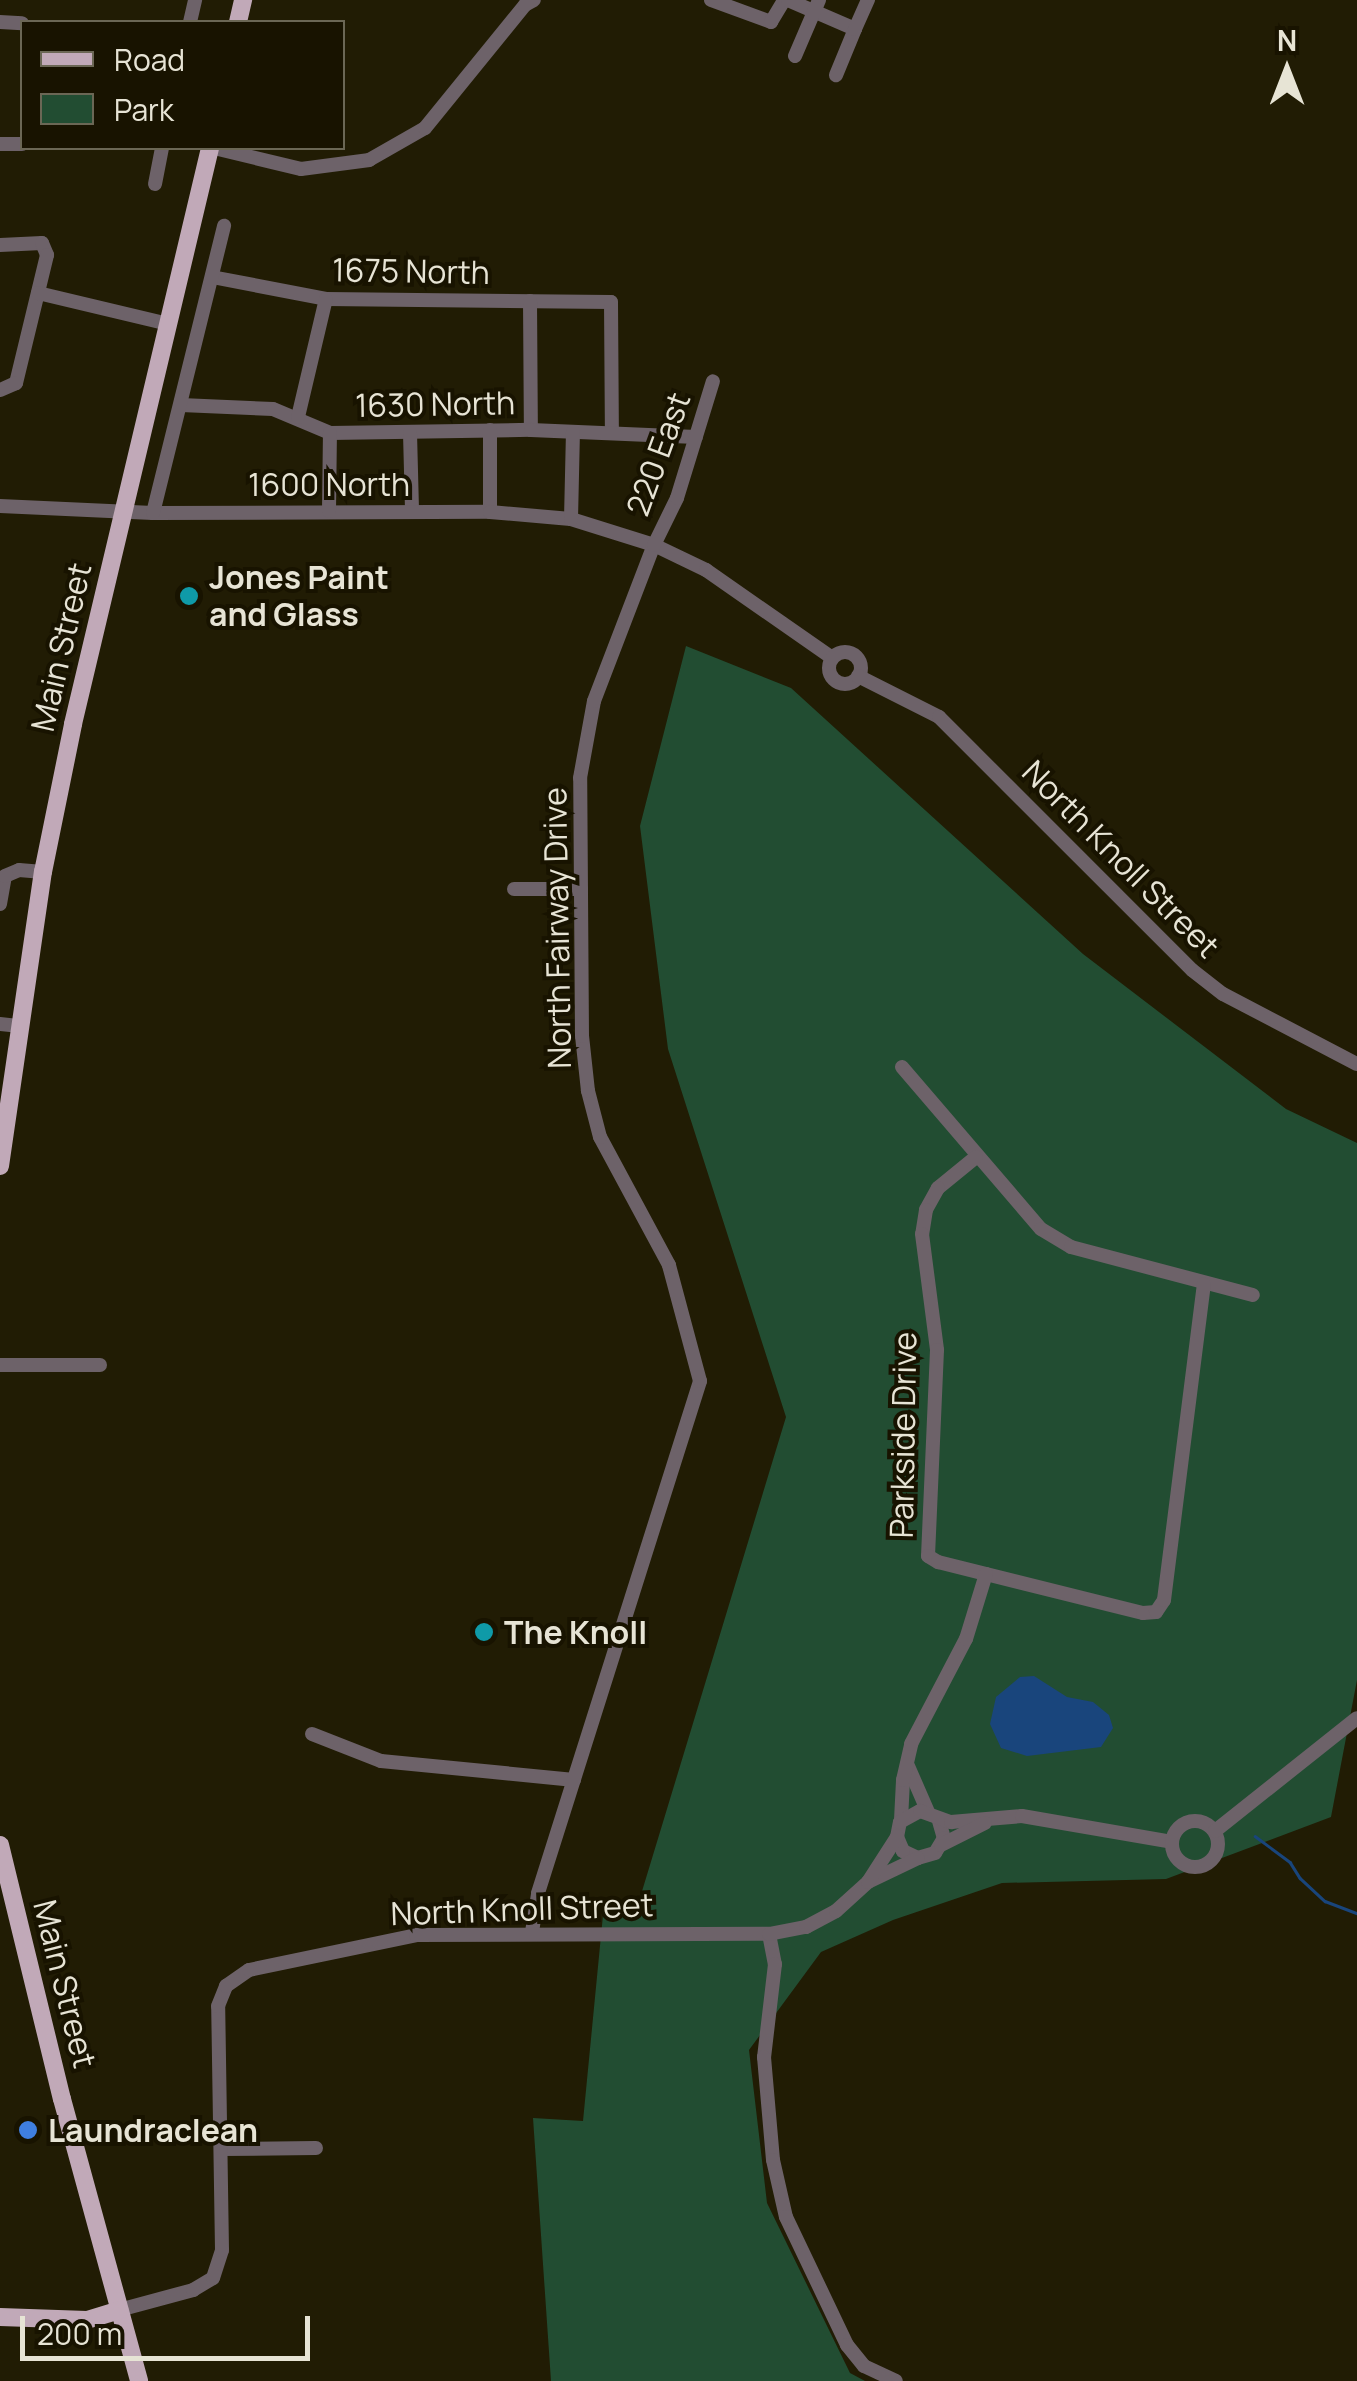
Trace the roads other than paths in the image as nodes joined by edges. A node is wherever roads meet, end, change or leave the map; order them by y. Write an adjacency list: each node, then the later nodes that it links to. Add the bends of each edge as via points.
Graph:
1 (534, 0): 11 (street, via 425,128 369,160 301,169)
2 (711, 0): 3 (street, via 771,22)
3 (786, 0): 5 (street)
4 (868, 0): 6 (street)
5 (817, 6): 6 (street); 7 (street)
6 (855, 29): 8 (street)
7 (795, 56)
8 (836, 75)
9 (162, 150): 12 (street)
10 (212, 150): 19 (main road, Main Street)
11 (220, 150)
12 (155, 184)
13 (224, 226): 15 (street)
14 (0, 244): 16 (street, via 42,243)
15 (212, 277): 17 (street, 1675 North); 22 (street)
16 (38, 293): 19 (street); 21 (street, via 16,383)
17 (326, 299): 18 (street, 1675 North); 23 (street)
18 (530, 301): 25 (street); 29 (street, 1675 North, via 611,302)
19 (168, 324): 32 (main road, Main Street)
20 (713, 381): 30 (street, 220 East)
21 (0, 390)
22 (181, 406): 23 (street, 1630 North); 36 (street)
23 (298, 417): 27 (street, 1630 North)
24 (490, 430): 25 (street, 1630 North); 28 (street, 1630 North); 35 (street)
25 (531, 430): 26 (street, 1630 North)
26 (573, 432): 29 (street, 1630 North); 37 (street)
27 (330, 433): 28 (street, 1630 North); 34 (street)
28 (410, 433): 33 (street)
29 (612, 433): 30 (street, 1630 North)
30 (696, 437): 38 (street, 220 East)
31 (0, 506): 32 (street, 1600 North)
32 (124, 510): 36 (street, 1600 North); 41 (main road, Main Street)
33 (412, 510): 34 (street, 1600 North); 35 (street, 1600 North)
34 (330, 511): 36 (street, 1600 North)
35 (490, 512): 37 (street, 1600 North)
36 (153, 513)
37 (571, 519): 38 (street, 1600 North)
38 (654, 545): 39 (street, North Knoll Street, via 706,570); 42 (street, North Fairway Drive, via 584,737)
39 (832, 658): 40 (street, North Knoll Street, via 852,654); 40 (street, North Knoll Street, via 836,681 850,683)
40 (858, 676): 47 (street, North Knoll Street, via 939,717 1192,970 1223,994)
41 (43, 872): 44 (street, via 5,876); 46 (main road, Main Street)
42 (581, 888): 43 (street); 59 (street, North Fairway Drive, via 588,1092 600,1138 669,1265 700,1381)
43 (514, 889)
44 (0, 904)
45 (0, 1024): 46 (street)
46 (20, 1026): 50 (main road, Main Street)
47 (1357, 1064)
48 (902, 1067): 49 (street)
49 (976, 1156): 51 (street, via 1041,1228 1071,1246); 55 (street, Parkside Drive, via 938,1188 922,1234 937,1350 928,1556)
50 (0, 1166)
51 (1204, 1285): 52 (street); 55 (street, via 1164,1600 1156,1612)
52 (1253, 1295)
53 (0, 1365): 54 (street)
54 (100, 1365)
55 (986, 1574): 58 (street, via 966,1640 911,1744)
56 (1357, 1718): 63 (street, North Knoll Street)
57 (312, 1734): 59 (street, via 381,1760)
58 (908, 1766): 60 (street); 62 (street)
59 (574, 1780): 69 (street, North Fairway Drive)
60 (934, 1816): 61 (street, North Knoll Street); 62 (street, North Knoll Street, via 912,1812); 66 (street)
61 (990, 1820): 64 (street, North Knoll Street, via 1022,1816); 66 (street, North Knoll Street)
62 (899, 1829): 67 (street, via 903,1850); 68 (street, North Knoll Street)
63 (1215, 1832): 64 (street, via 1190,1821); 64 (street, North Knoll Street, via 1215,1855 1202,1866 1177,1859)
64 (1172, 1842)
65 (0, 1845): 73 (main road, Main Street)
66 (942, 1845): 67 (street, North Knoll Street)
67 (918, 1858): 68 (street, North Knoll Street)
68 (868, 1882): 70 (street, North Knoll Street, via 806,1927)
69 (532, 1932): 70 (street, North Knoll Street); 72 (street, North Knoll Street, via 384,1939 249,1970 226,1986 218,2006)
70 (770, 1934): 76 (street, via 775,1964 764,2057 773,2160 786,2217 848,2346 864,2366)
71 (316, 2148): 72 (street)
72 (220, 2150): 73 (street, North Knoll Street, via 222,2250 213,2278)
73 (120, 2310): 74 (main road, via 87,2320); 75 (main road, Main Street)
74 (0, 2317)
75 (138, 2381)
76 (896, 2381)

